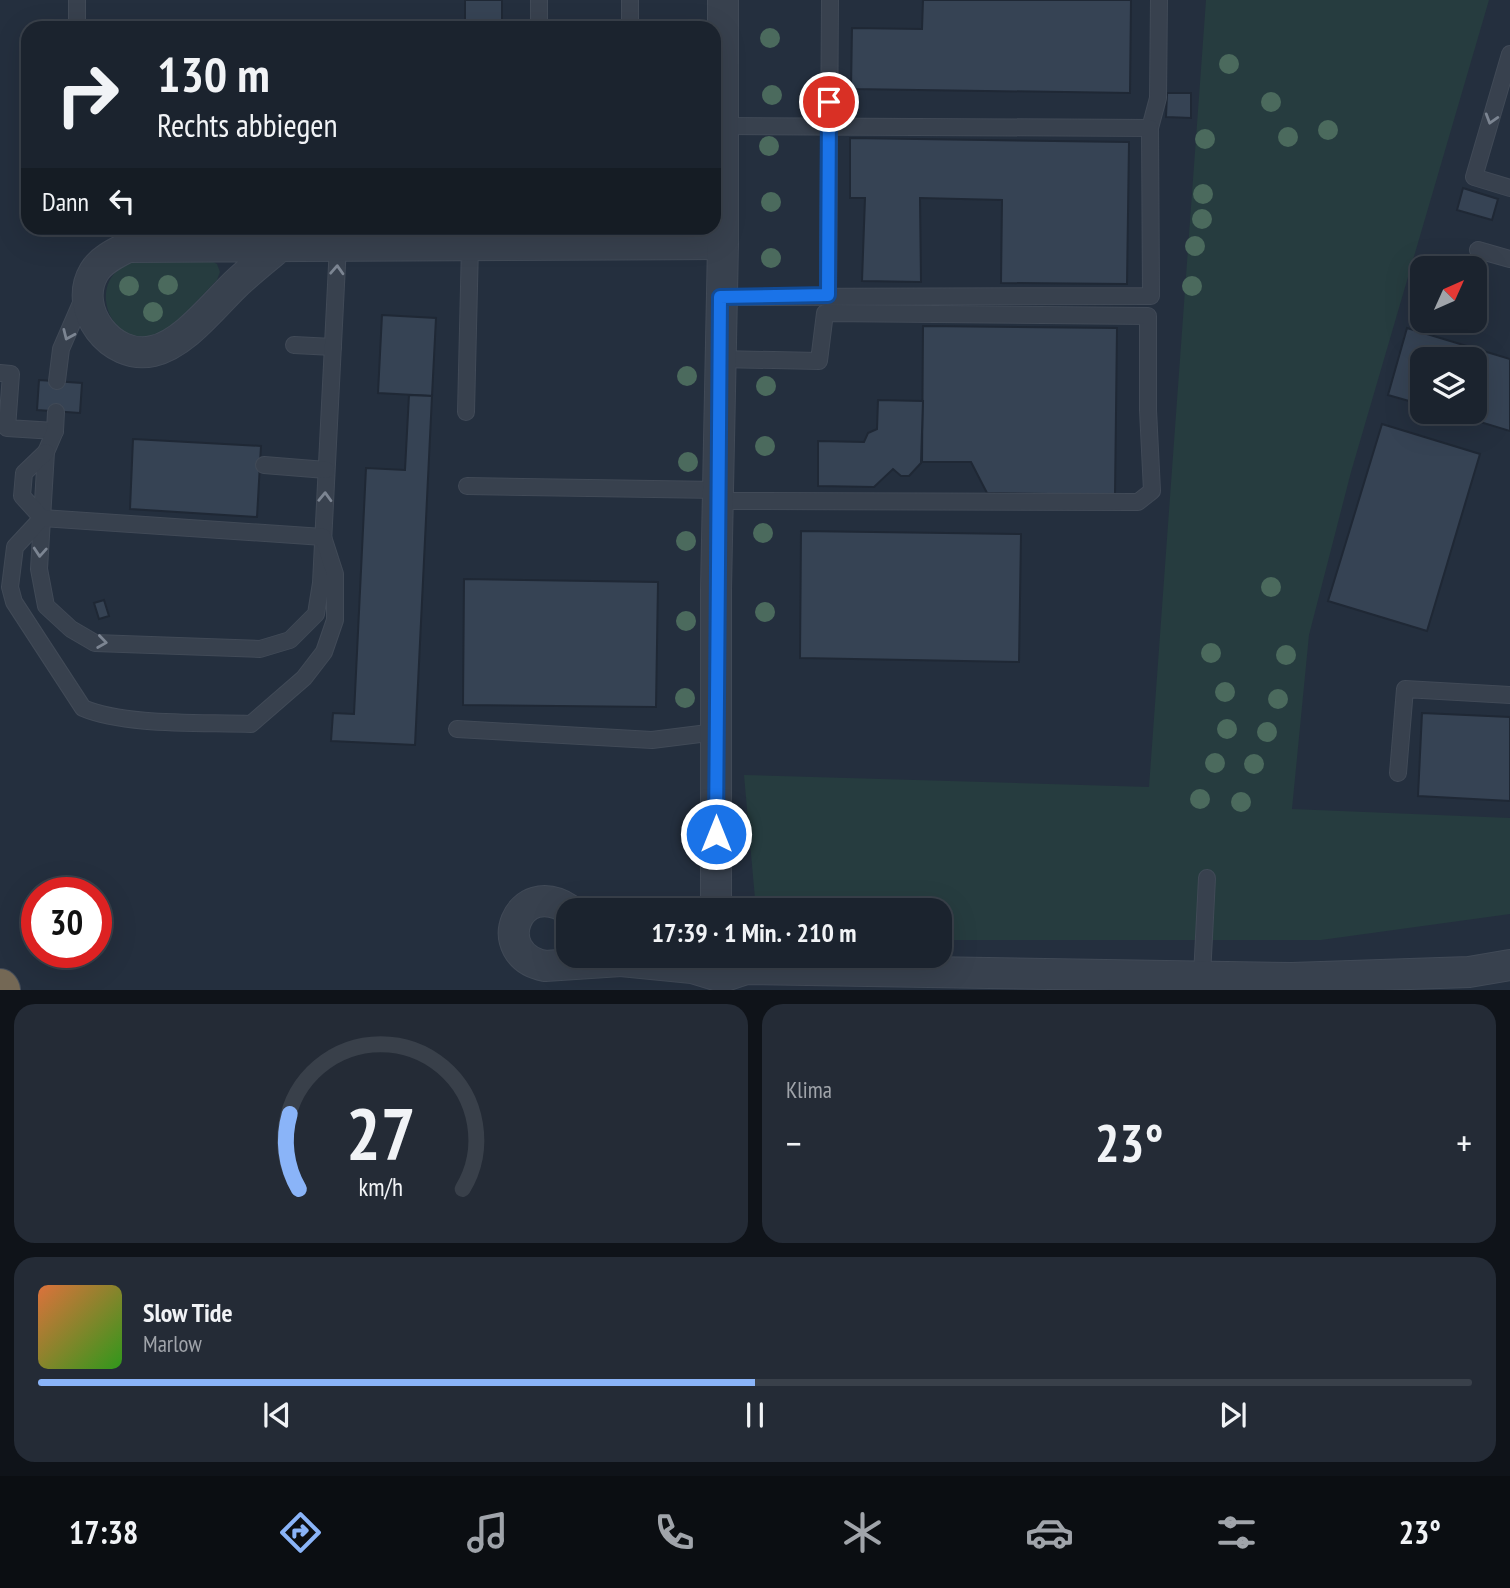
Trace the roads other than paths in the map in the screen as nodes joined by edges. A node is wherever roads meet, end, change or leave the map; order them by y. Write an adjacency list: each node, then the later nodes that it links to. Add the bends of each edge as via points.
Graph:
1 (77, 0): 7 (lane)
2 (539, 0): 8 (lane)
3 (631, 0): 9 (lane)
4 (723, 0): 11 (street)
5 (830, 0): 12 (lane)
6 (1159, 0): 13 (lane, via 1158,98)
7 (77, 21)
8 (539, 21)
9 (630, 21)
10 (1510, 54): 16 (lane, one-way to 16, via 1474,177)
11 (721, 89)
12 (828, 128): 13 (lane); 14 (lane); 24 (lane)
13 (1150, 128): 25 (lane)
14 (721, 133)
15 (721, 170): 17 (street)
16 (1510, 188)
17 (723, 244): 19 (street); 26 (street)
18 (338, 245): 19 (street); 20 (street); 29 (lane, one-way to 18)
19 (470, 245): 34 (lane)
20 (280, 246): 23 (street, via 128,247 94,271); 23 (street, via 178,340 152,352 125,349 105,338 90,314)
21 (1478, 250): 22 (lane)
22 (1510, 259)
23 (87, 291): 32 (lane, one-way to 32, via 61,349)
24 (828, 295): 25 (lane); 26 (lane)
25 (1151, 296): 27 (lane)
26 (720, 297): 30 (street)
27 (1148, 316): 30 (lane, via 825,313 819,361); 39 (lane, via 1152,491 1138,502)
28 (294, 345): 29 (lane)
29 (333, 347): 37 (lane)
30 (719, 359): 39 (street)
31 (0, 373): 35 (lane, via 11,374 7,428)
32 (57, 381)
33 (56, 412): 35 (lane)
34 (466, 412)
35 (55, 431): 40 (lane, via 46,452 24,473 22,496)
36 (264, 465): 37 (lane)
37 (326, 470): 41 (lane, one-way to 37)
38 (467, 486): 39 (lane)
39 (718, 495): 44 (street)
40 (42, 518): 41 (lane); 41 (lane, one-way to 41, via 39,569 46,607 95,643 260,649 290,640 316,614); 41 (lane, via 15,547 10,587 14,602 83,708 127,719 251,724 304,678 324,652 335,620 335,575)
41 (323, 537)
42 (1510, 695): 45 (lane, via 1405,689)
43 (457, 729): 44 (lane, via 652,740)
44 (716, 733): 47 (street)
45 (1398, 773)
46 (1207, 878): 53 (lane)
47 (716, 898)
48 (556, 901): 49 (street, via 543,900 525,908 514,925 516,947 522,955 535,964)
49 (556, 965)
50 (1510, 965): 53 (street, via 1455,972 1292,978)
51 (692, 968): 52 (street)
52 (720, 974): 53 (street, via 746,969)
53 (1202, 976)

